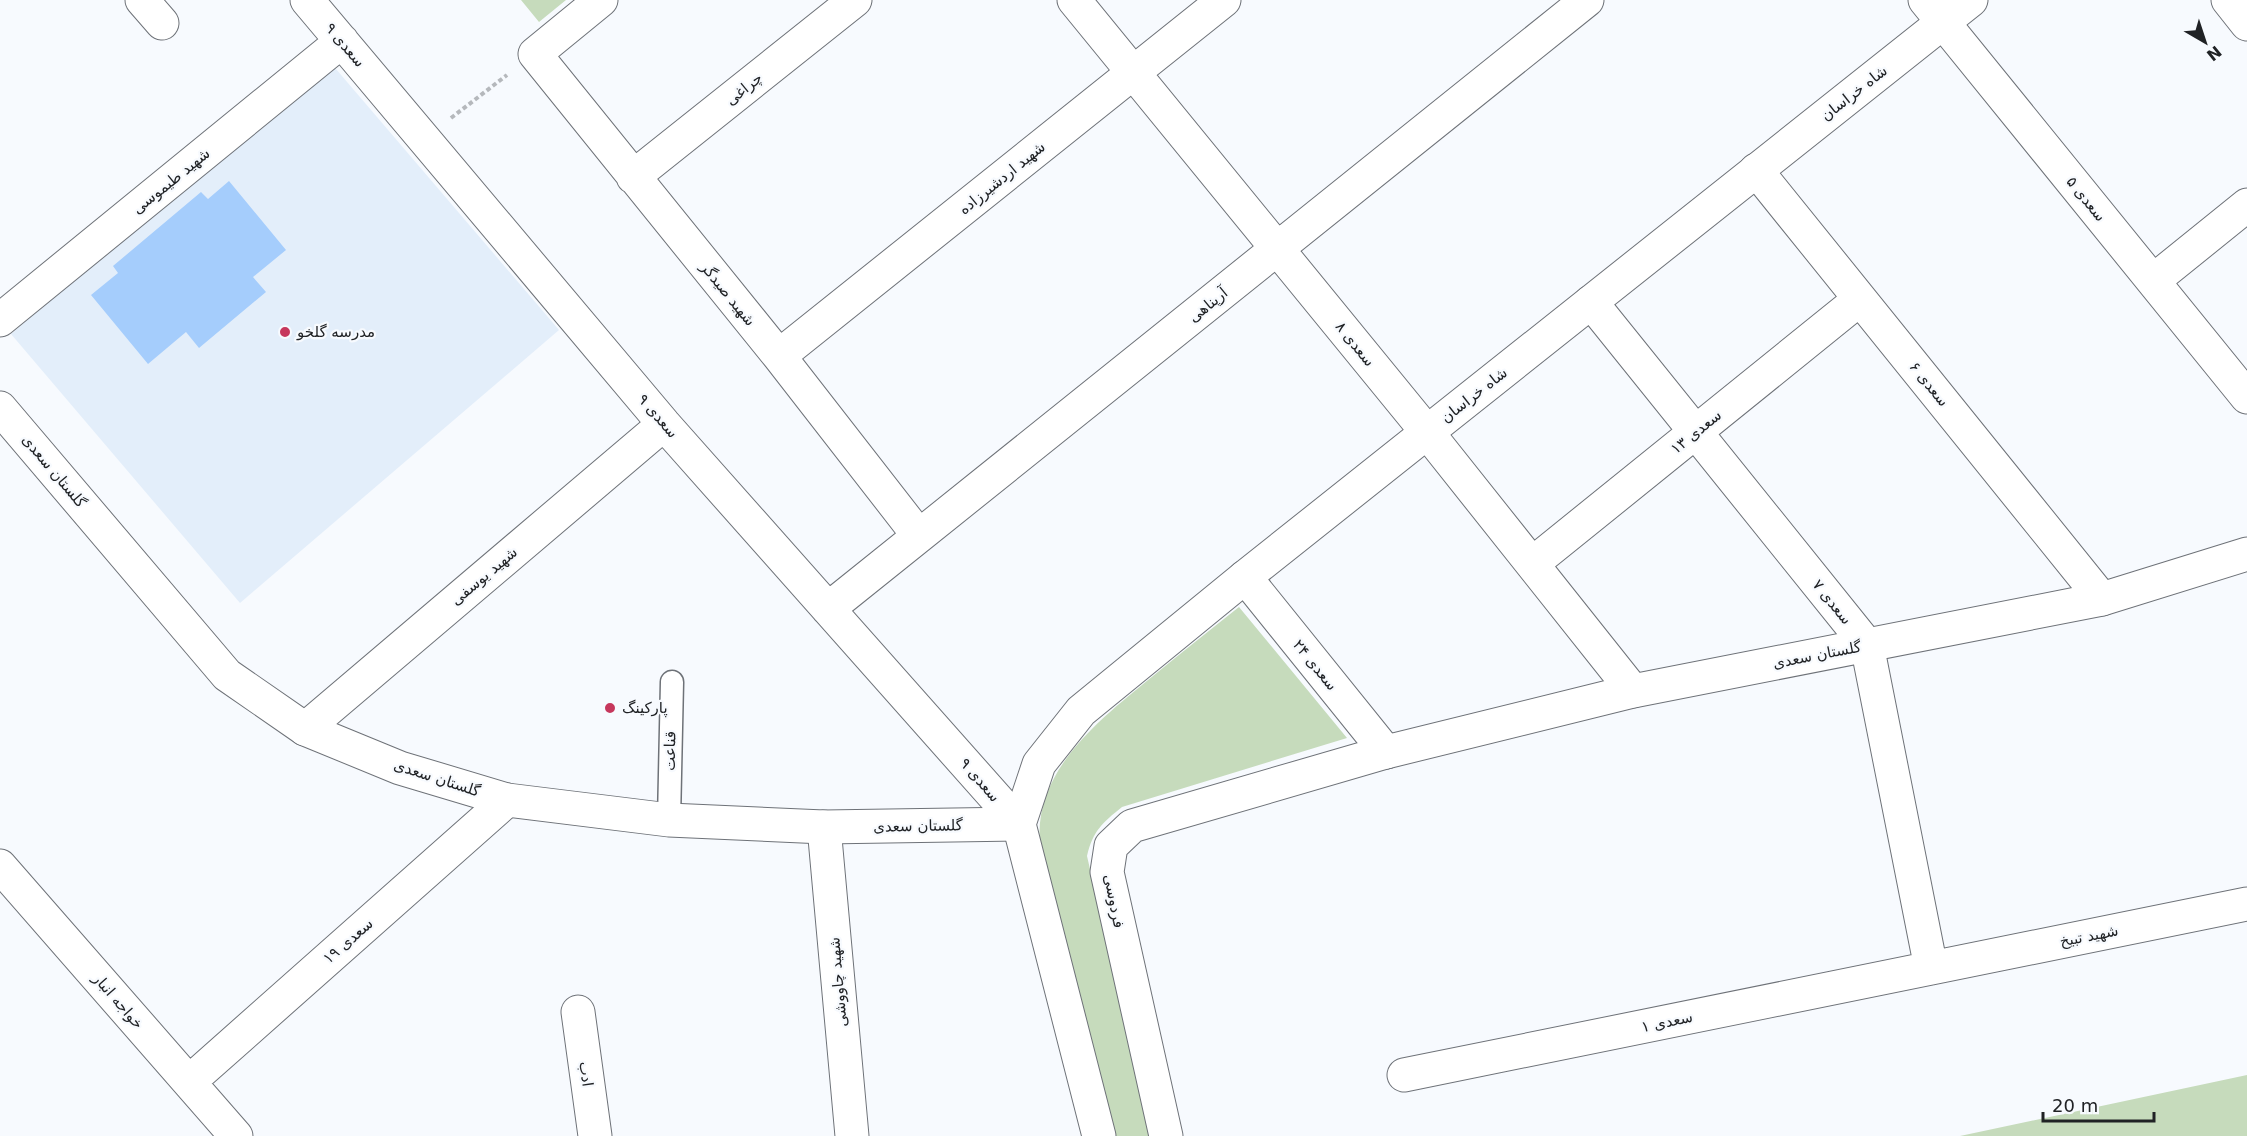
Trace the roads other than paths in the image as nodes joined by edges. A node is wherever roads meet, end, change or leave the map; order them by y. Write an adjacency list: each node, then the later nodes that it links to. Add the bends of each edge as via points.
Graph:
1 (307, 0): 11 (street, سعدی ۹)
2 (601, 0): 14 (street, شهید صیدگر, via 535,54)
3 (855, 0): 14 (street, چراغی)
4 (1074, 0): 12 (street, سعدی ۸)
5 (1224, 0): 12 (street, شهید اردشیرزاده)
6 (1587, 0): 16 (street, آرپناهی)
7 (1971, 0): 9 (street, شاه خراسان)
8 (2228, 0): 10 (street)
9 (1934, 11): 13 (street, شاه خراسان); 17 (street, سعدی ۵)
10 (2247, 24)
11 (342, 41): 20 (street, شهید طیموسی); 24 (street, سعدی ۹)
12 (1134, 73): 16 (street, سعدی ۸); 21 (street, شهید اردشیرزاده)
13 (1756, 170): 18 (street, سعدی ۶); 19 (street, شاه خراسان)
14 (633, 177): 21 (street, شهید صیدگر)
15 (2247, 205): 17 (street)
16 (1278, 249): 25 (street, سعدی ۸); 27 (street, آرپناهی)
17 (2153, 281): 22 (street, سعدی ۵)
18 (1860, 299): 26 (street, سعدی ۱۳); 31 (street, سعدی ۶)
19 (1591, 302): 25 (street, شاه خراسان); 26 (street, سعدی ۷)
20 (0, 320)
21 (779, 356): 27 (street, شهید صیدگر)
22 (2247, 397)
23 (0, 408): 36 (street, گلستان سعدی, via 227,675)
24 (664, 424): 32 (street, سعدی ۹); 36 (street, شهید یوسفی)
25 (1427, 432): 29 (street, سعدی ۸); 30 (street, شاه خراسان)
26 (1696, 432): 29 (street, سعدی ۱۳); 33 (street, سعدی ۷)
27 (919, 536): 32 (street, آرپناهی)
28 (2247, 554): 31 (street, گلستان سعدی)
29 (1532, 564): 35 (street, سعدی ۸)
30 (1245, 577): 37 (street, سعدی ۲۴); 40 (street, شاه خراسان, via 1081,711 1039,764)
31 (2102, 599): 33 (street, گلستان سعدی)
32 (828, 609): 40 (street, سعدی ۹)
33 (1867, 645): 35 (street, گلستان سعدی); 44 (street, سعدی ۷)
34 (672, 682): 39 (lane, قناعت)
35 (1633, 691): 37 (street, گلستان سعدی)
36 (305, 729): 38 (street, گلستان سعدی, via 400,768)
37 (1386, 752): 52 (street, فردوسی, via 1132,826 1111,846 1107,872)
38 (507, 800): 39 (street, گلستان سعدی); 47 (street, سعدی ۱۹)
39 (669, 820): 41 (street, گلستان سعدی)
40 (1019, 824): 41 (street, گلستان سعدی); 51 (street)
41 (824, 828): 50 (street, شهید چاووشی)
42 (0, 866): 47 (street, خواجه انبار)
43 (2247, 904): 44 (street, شهید تبیخ)
44 (1931, 968): 46 (street, سعدی ۱)
45 (578, 1012): 49 (street, ادب)
46 (1404, 1075)
47 (189, 1082): 48 (street, خواجه انبار)
48 (236, 1136)
49 (595, 1136)
50 (852, 1136)
51 (1099, 1136)
52 (1166, 1136)

